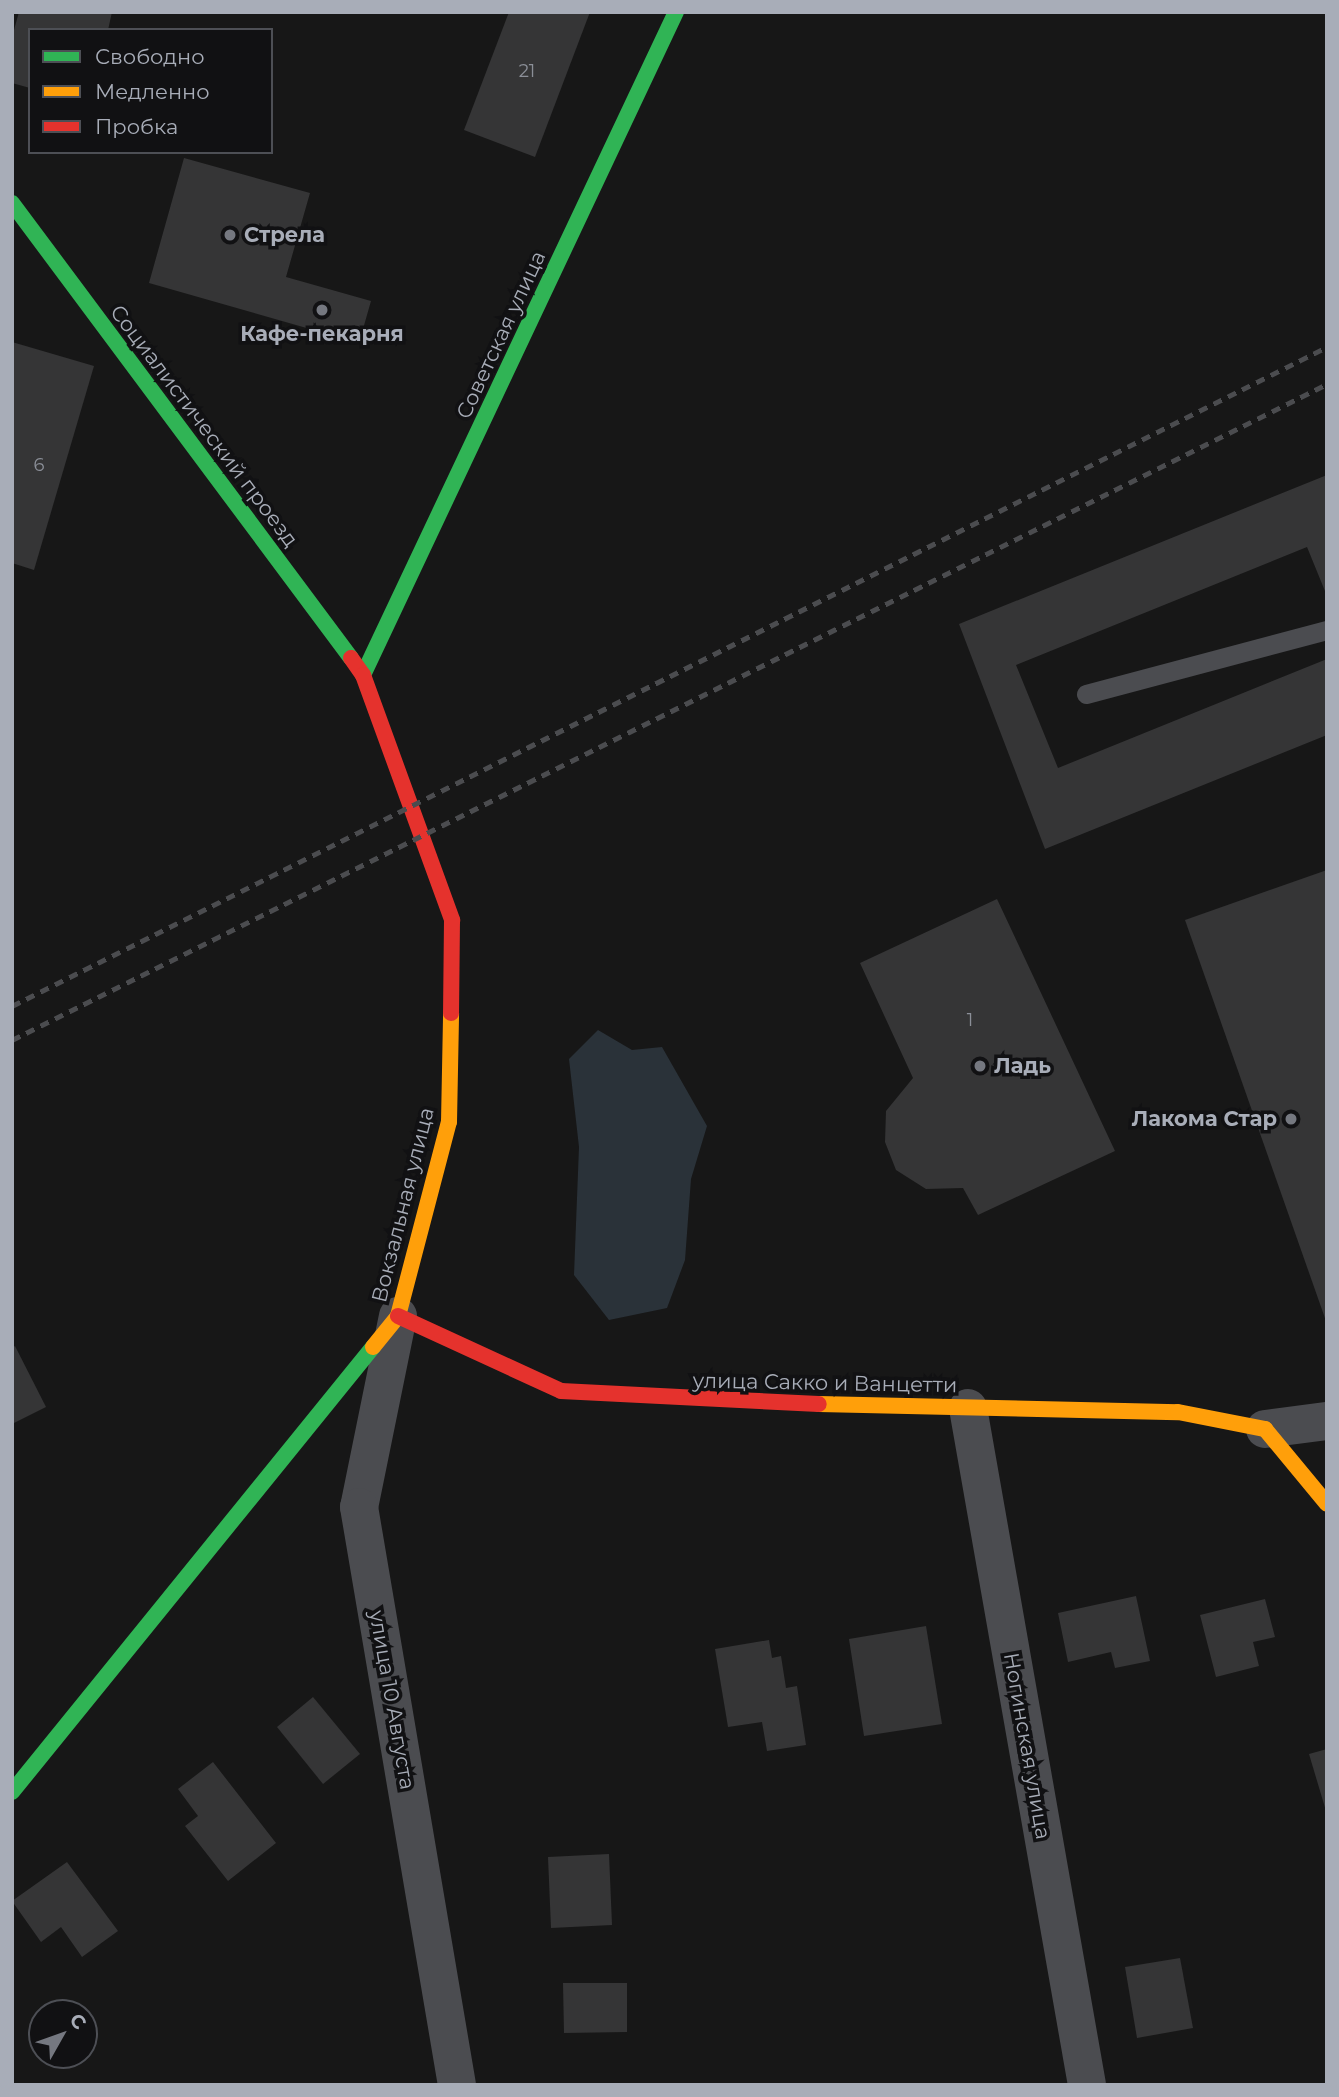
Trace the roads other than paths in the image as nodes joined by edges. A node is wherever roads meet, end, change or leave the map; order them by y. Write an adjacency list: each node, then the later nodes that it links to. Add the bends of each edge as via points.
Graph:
1 (677, 12): 4 (main road, Советская улица)
2 (12, 203): 4 (main road, Социалистический проезд)
3 (1327, 630): 5 (lane)
4 (363, 675): 6 (main road, Вокзальная улица, via 452,920 449,1122)
5 (1086, 694)
6 (398, 1316): 7 (main road, улица Сакко и Ванцетти, via 561,1391 700,1402); 11 (main road, Вокзальная улица); 12 (street, улица 10 Августа, via 359,1507)
7 (968, 1408): 9 (main road, улица Сакко и Ванцетти, via 1178,1412); 13 (street, Ногинская улица)
8 (1327, 1421): 9 (street)
9 (1265, 1429): 10 (main road)
10 (1327, 1504)
11 (12, 1792)
12 (457, 2085)
13 (1087, 2085)

